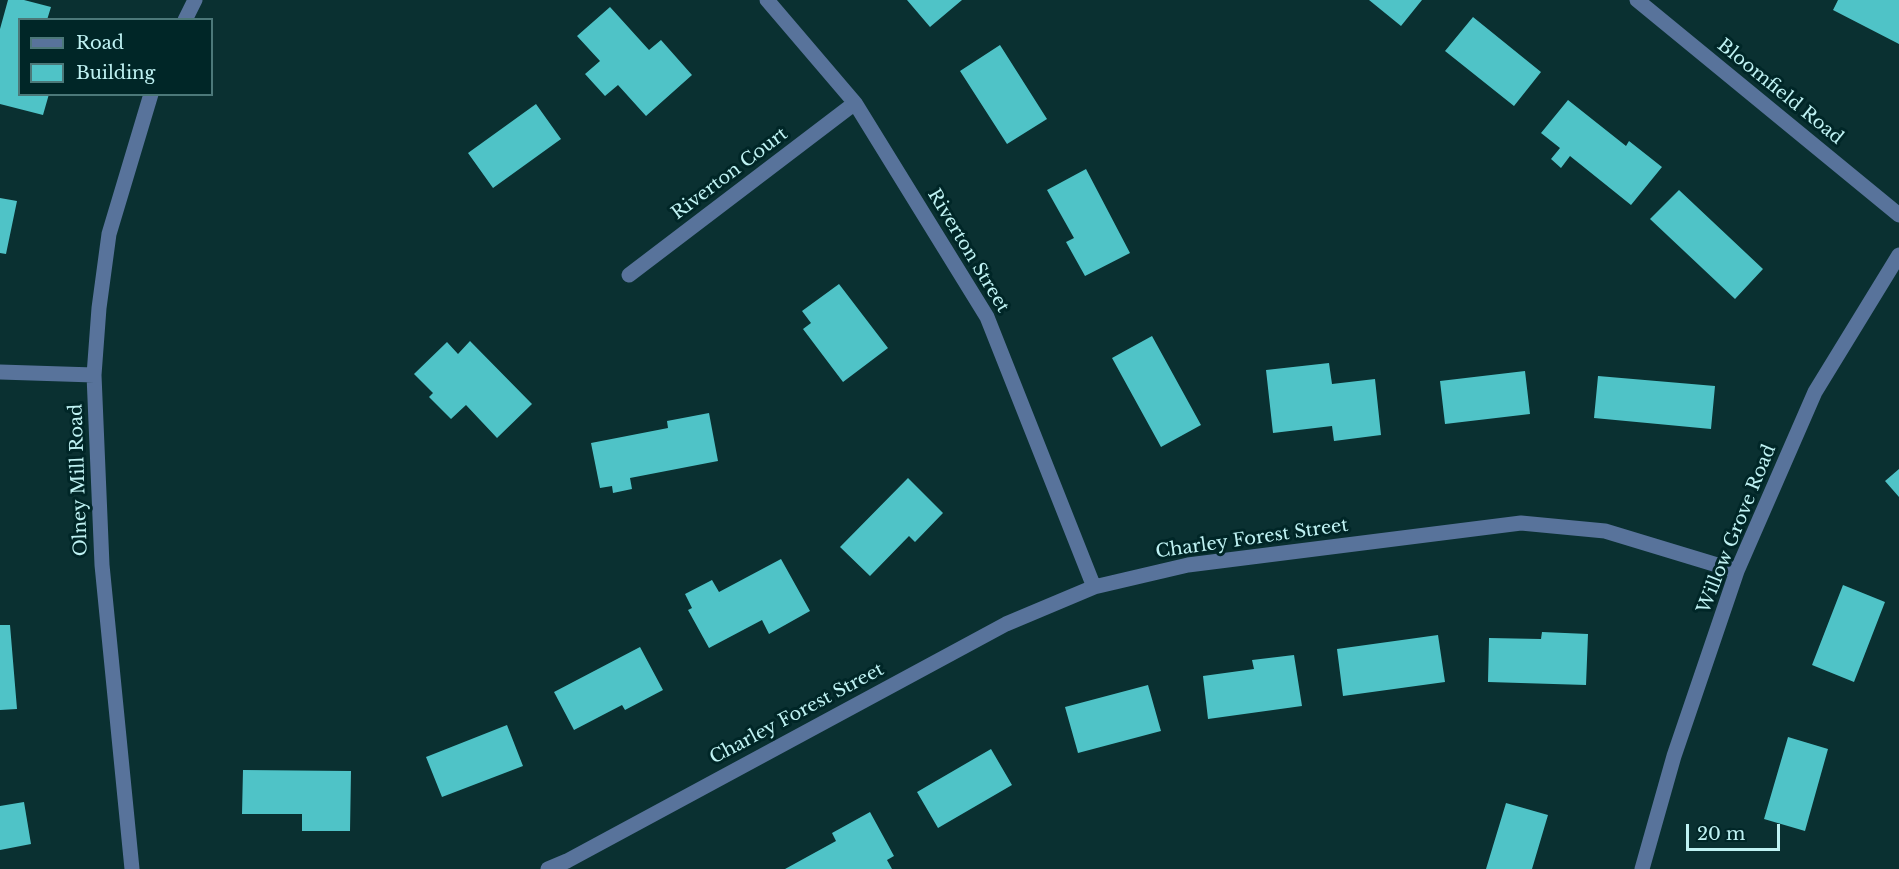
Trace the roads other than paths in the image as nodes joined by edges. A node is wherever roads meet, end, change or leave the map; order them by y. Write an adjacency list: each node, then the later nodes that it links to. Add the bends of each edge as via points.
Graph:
1 (195, 0): 4 (street)
2 (767, 0): 6 (street, Riverton Street)
3 (1637, 0): 7 (street, Bloomfield Road)
4 (186, 18)
5 (150, 96): 11 (street, Olney Mill Road, via 109,234)
6 (855, 103): 9 (street, Riverton Court); 13 (street, Riverton Street, via 987,317)
7 (1899, 215)
8 (1899, 255): 12 (street, Willow Grove Road, via 1815,392)
9 (629, 275)
10 (0, 372): 11 (street)
11 (94, 375): 14 (street, Olney Mill Road, via 102,565)
12 (1737, 571): 13 (street, Charley Forest Street, via 1605,531 1521,523 1188,565); 16 (street, Willow Grove Road, via 1674,756)
13 (1094, 587): 15 (street, Charley Forest Street, via 1006,624)
14 (132, 869)
15 (548, 869)
16 (1642, 869)

